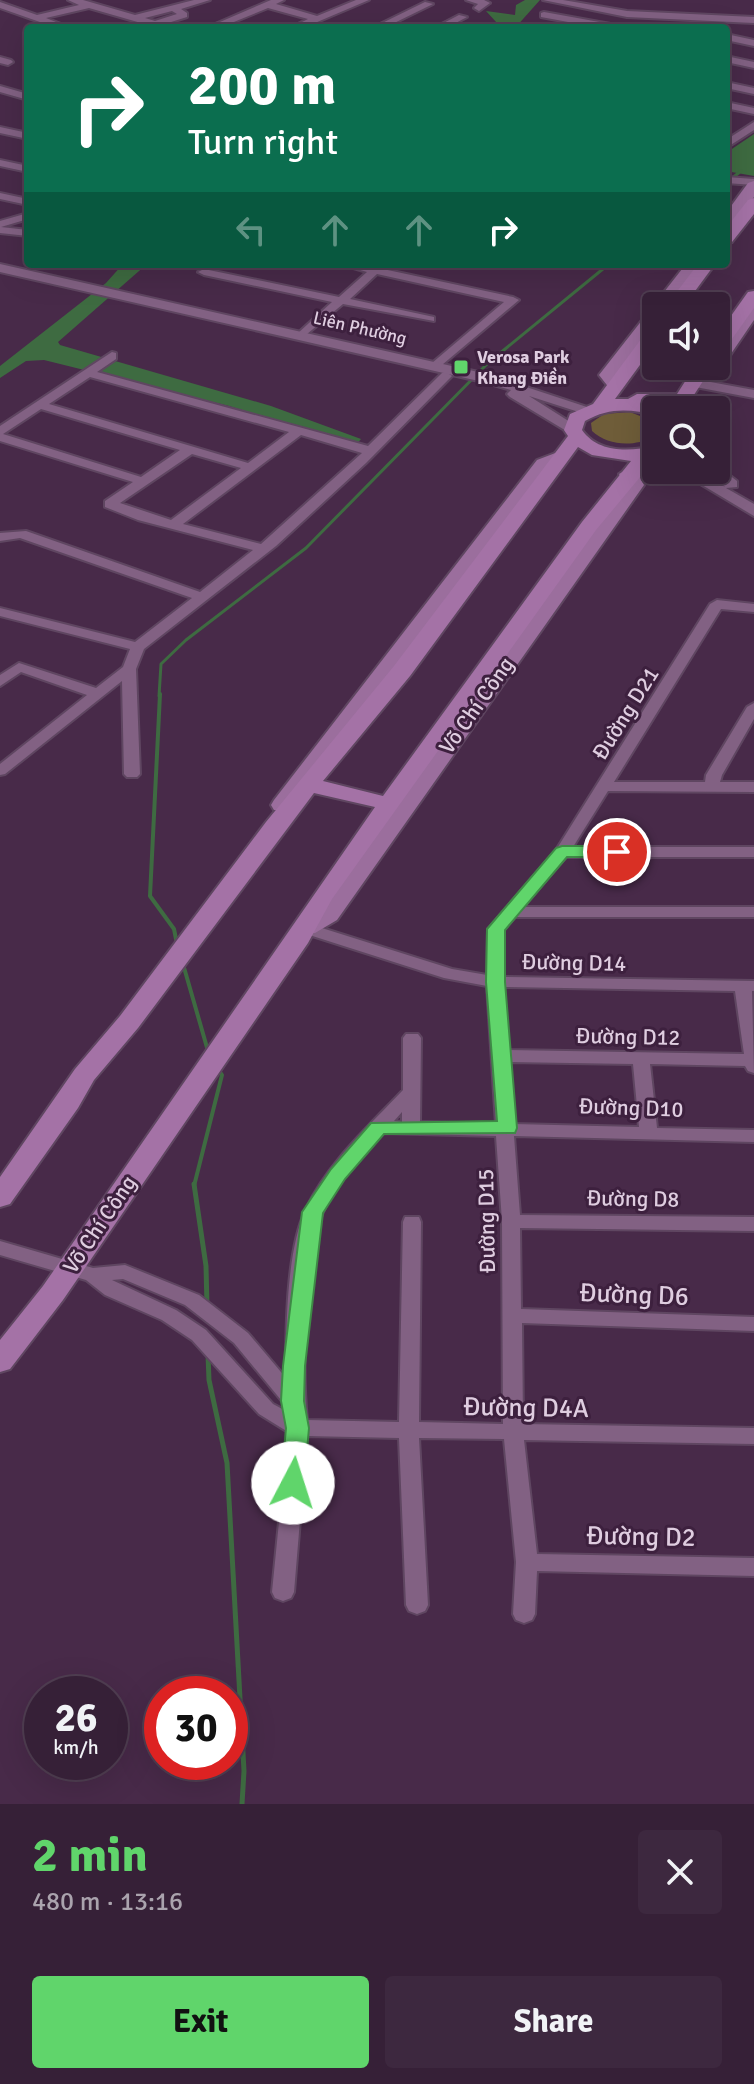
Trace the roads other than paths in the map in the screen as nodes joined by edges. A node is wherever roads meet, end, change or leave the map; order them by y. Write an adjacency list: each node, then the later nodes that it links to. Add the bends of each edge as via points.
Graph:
1 (73, 0): 11 (street)
2 (106, 0): 11 (street)
3 (205, 0): 21 (street, via 173,8 184,15)
4 (252, 0): 12 (street)
5 (279, 0): 12 (street)
6 (364, 0): 17 (street)
7 (471, 0): 13 (street, via 485,3)
8 (548, 0): 18 (street, via 627,14)
9 (428, 4): 24 (street)
10 (0, 5): 16 (street)
11 (87, 5): 16 (street); 20 (street)
12 (267, 5): 17 (street); 22 (street)
13 (479, 8)
14 (544, 15): 26 (street)
15 (462, 17): 25 (street)
16 (35, 18): 19 (street)
17 (317, 19): 23 (street)
18 (754, 20)
19 (54, 24)
20 (155, 24)
21 (162, 24)
22 (221, 24)
23 (305, 24)
24 (386, 24)
25 (447, 24)
26 (594, 24)
27 (730, 36): 29 (street)
28 (730, 37): 30 (street)
29 (754, 37)
30 (754, 43)
31 (730, 60): 32 (street)
32 (754, 65)
33 (730, 84): 34 (street)
34 (754, 89)
35 (0, 92): 36 (street)
36 (24, 99)
37 (730, 106): 38 (street)
38 (754, 111)
39 (754, 125): 42 (street)
40 (0, 130): 41 (street)
41 (24, 135)
42 (730, 142)
43 (0, 163): 44 (street)
44 (24, 168)
45 (730, 175): 47 (street)
46 (730, 180): 47 (street)
47 (752, 182): 54 (main road)
48 (0, 196): 49 (street)
49 (24, 201)
50 (754, 203): 57 (highway)
51 (24, 209): 52 (street)
52 (0, 215)
53 (24, 218): 55 (street)
54 (730, 218)
55 (2, 228): 56 (street); 58 (street)
56 (24, 232)
57 (730, 234)
58 (24, 238)
59 (0, 268): 66 (street)
60 (377, 268): 70 (street)
61 (382, 268): 79 (street, via 513,300)
62 (692, 268): 67 (main road)
63 (704, 268): 68 (highway)
64 (204, 272): 70 (street)
65 (0, 276): 66 (street)
66 (77, 290): 69 (street)
67 (673, 292)
68 (686, 292)
69 (117, 298): 75 (street, Liên Phường); 79 (street, Liên Phường)
70 (340, 301): 72 (street); 75 (street)
71 (752, 305): 74 (highway); 76 (main road)
72 (430, 319)
73 (642, 332): 90 (main road, via 608,375)
74 (730, 332)
75 (301, 336): 79 (street, Liên Phường)
76 (730, 341)
77 (642, 349): 90 (highway)
78 (109, 359): 80 (street)
79 (445, 370): 83 (street, Liên Phường); 95 (street)
80 (90, 372): 88 (street); 92 (street)
81 (696, 380): 84 (highway)
82 (701, 380): 84 (main road)
83 (485, 381): 90 (street, Liên Phường); 90 (street, Liên Phường)
84 (694, 383): 85 (street); 86 (highway)
85 (754, 394)
86 (684, 396)
87 (642, 401): 90 (highway, via 631,400)
88 (40, 405): 91 (street); 94 (street)
89 (642, 407): 90 (highway, via 633,405)
90 (585, 421): 96 (highway, via 584,444); 97 (highway, via 599,457 617,463); 119 (highway, via 402,671); 124 (main road, via 544,464 274,814)
91 (0, 431)
92 (296, 433): 95 (street); 99 (street)
93 (0, 437): 101 (street)
94 (189, 450): 99 (street); 101 (street)
95 (371, 451): 108 (street)
96 (642, 456)
97 (642, 458)
98 (642, 464): 123 (highway, Võ Chí Công)
99 (250, 467): 106 (street)
100 (642, 468): 129 (main road, Võ Chí Công, via 328,915)
101 (142, 481): 106 (street, via 110,504)
102 (709, 484): 105 (street)
103 (731, 484): 104 (street)
104 (754, 497)
105 (754, 511)
106 (173, 525): 108 (street)
107 (0, 537): 109 (street, via 21,534)
108 (263, 549): 109 (street)
109 (203, 597): 112 (street)
110 (754, 608): 120 (street, Đường D21, via 717,604)
111 (0, 612): 112 (street)
112 (138, 647): 113 (street)
113 (129, 669): 115 (street); 118 (street)
114 (0, 682): 115 (street, via 19,667)
115 (96, 693): 117 (street)
116 (754, 707): 121 (street)
117 (0, 771)
118 (132, 774)
119 (311, 785): 123 (highway); 124 (highway)
120 (606, 786): 121 (street); 125 (street, Đường D21)
121 (712, 787): 122 (street)
122 (754, 787)
123 (389, 804): 129 (highway, Võ Chí Công, via 321,898)
124 (274, 827): 137 (highway)
125 (562, 852): 126 (street); 127 (street, Đường D15)
126 (754, 852)
127 (513, 912): 128 (street); 130 (street, Đường D15, via 496,929)
128 (754, 912)
129 (306, 928): 130 (street, Đường D14, via 450,974); 150 (highway, Võ Chí Công, via 135,1170)
130 (495, 982): 131 (street, Đường D14); 133 (street, Đường D15)
131 (748, 986): 135 (street)
132 (412, 1038): 138 (street)
133 (501, 1056): 134 (street, Đường D12); 141 (street, Đường D15)
134 (641, 1058): 135 (street, Đường D12); 142 (street)
135 (754, 1060): 136 (street)
136 (754, 1067)
137 (84, 1075): 144 (main road); 145 (highway)
138 (412, 1091): 139 (street); 140 (street)
139 (379, 1127): 140 (street, Đường D10); 156 (street, via 313,1212)
140 (411, 1127): 141 (street, Đường D10)
141 (507, 1128): 142 (street, Đường D10); 146 (street, Đường D15)
142 (648, 1131): 143 (street, Đường D10)
143 (754, 1136)
144 (0, 1181)
145 (0, 1197)
146 (511, 1221): 148 (street, Đường D8); 153 (street, Đường D15)
147 (412, 1222): 158 (street)
148 (754, 1224)
149 (0, 1248): 150 (street)
150 (81, 1272): 151 (street, via 125,1272); 152 (street); 155 (highway, Võ Chí Công)
151 (147, 1279): 152 (street); 156 (street, via 192,1300 241,1338)
152 (135, 1298): 157 (street, via 199,1335 266,1409)
153 (512, 1316): 154 (street, Đường D6); 159 (street, Đường D15)
154 (754, 1324)
155 (0, 1361)
156 (293, 1401): 157 (street)
157 (298, 1428): 158 (street, Đường D4A); 163 (street)
158 (409, 1431): 159 (street, Đường D4A); 164 (street)
159 (513, 1433): 160 (street, Đường D4A); 161 (street, Đường D15)
160 (754, 1436)
161 (527, 1562): 162 (street, Đường D2); 165 (street, Đường D15)
162 (754, 1567)
163 (283, 1592)
164 (417, 1605)
165 (524, 1614)

